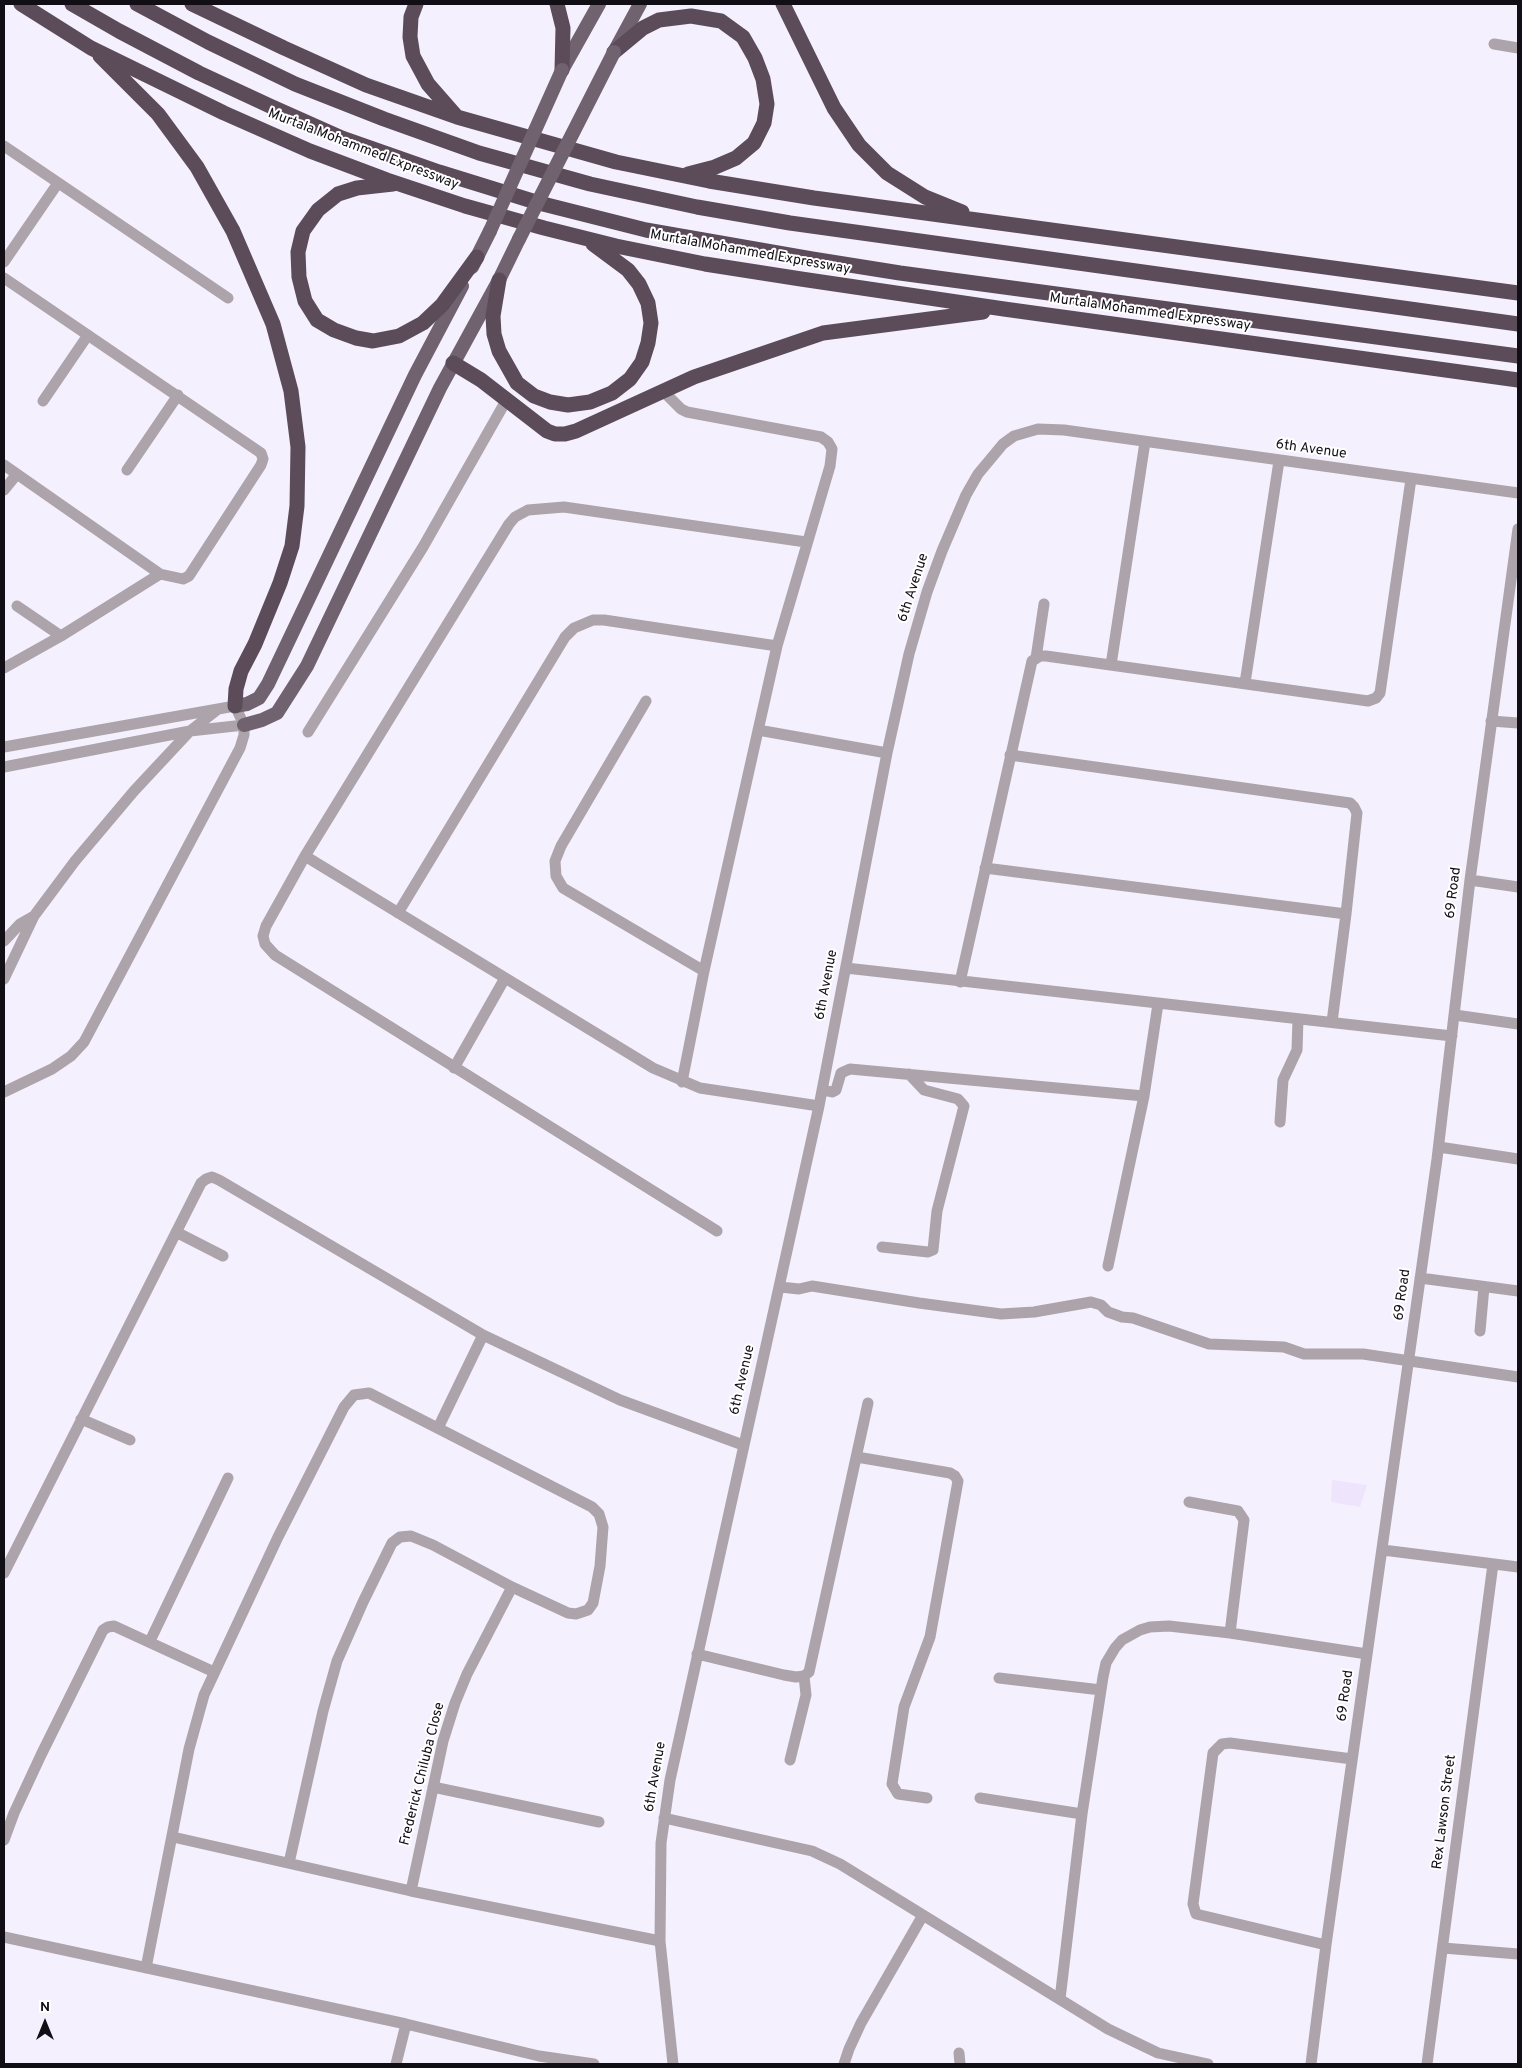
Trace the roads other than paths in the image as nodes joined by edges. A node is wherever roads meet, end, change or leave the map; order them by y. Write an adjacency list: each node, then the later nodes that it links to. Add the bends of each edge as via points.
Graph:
1 (21, 4): 11 (highway, Murtala Mohammed Expressway)
2 (72, 4): 31 (highway, Murtala Mohammed Expressway, via 199,73 342,138 540,204 646,230 900,273)
3 (137, 4): 29 (highway, via 295,84 375,116 479,153 590,184 790,224)
4 (192, 4): 15 (highway, via 366,84)
5 (416, 4): 15 (highway, via 411,18 413,56 428,84)
6 (557, 4): 14 (highway, via 563,28)
7 (599, 4): 14 (main road)
8 (640, 4): 13 (main road)
9 (783, 4): 20 (highway, via 834,108 859,145 887,173 925,197)
10 (1494, 44): 12 (street)
11 (92, 48): 19 (highway, Murtala Mohammed Expressway, via 224,113 310,151); 58 (highway, via 158,114 197,167 233,230 273,324 291,391 298,447 297,506 292,546 280,584 241,671)
12 (1518, 48)
13 (614, 52): 17 (highway, via 643,28 659,20 691,16 721,21 743,37 755,58 767,104 764,123 754,142 736,158); 25 (main road, bridge)
14 (562, 70): 22 (main road, bridge)
15 (457, 117): 17 (highway, via 616,162)
16 (4, 146): 18 (street)
17 (682, 175): 20 (highway, via 814,198)
18 (58, 183): 23 (street); 27 (street)
19 (398, 184): 21 (highway, Murtala Mohammed Expressway); 22 (highway, via 357,188 338,194 318,210 303,231 298,252 299,277 306,302 317,320 356,338 373,341 399,336 423,323 442,305)
20 (992, 223): 26 (highway)
21 (584, 238): 25 (highway, via 628,270 648,303 651,323 642,362 630,379 612,393 590,402 568,405 534,396 517,383 498,351 494,334 493,316); 28 (highway, Murtala Mohammed Expressway, via 705,264)
22 (477, 258): 58 (main road, via 415,375 268,684 259,698)
23 (4, 262)
24 (4, 278): 30 (street)
25 (499, 280): 32 (main road)
26 (1518, 293)
27 (228, 298)
28 (1004, 309): 33 (highway, Murtala Mohammed Expressway); 34 (highway, via 839,329 694,377)
29 (1518, 324)
30 (88, 335): 35 (street); 37 (street)
31 (1518, 356)
32 (453, 363): 36 (highway); 62 (main road, via 307,666 277,712)
33 (1518, 380)
34 (663, 391): 36 (highway, via 565,434 547,431); 47 (street, via 687,412 828,442 833,456)
35 (178, 395): 41 (street); 48 (street, via 261,453 263,458 189,576 183,579)
36 (508, 399): 65 (street, via 423,547)
37 (43, 401)
38 (1146, 442): 39 (street, 6th Avenue); 54 (street); 67 (street, 6th Avenue, via 1038,429 1014,436 990,457 955,518 927,592 909,654)
39 (1279, 461): 43 (street, 6th Avenue); 56 (street)
40 (4, 465): 42 (street)
41 (127, 470)
42 (16, 474): 44 (street); 48 (street)
43 (1411, 479): 45 (street, 6th Avenue); 56 (street, via 1380,693 1376,698 1368,701)
44 (4, 490)
45 (1518, 493)
46 (1518, 529): 60 (street, 69 Road)
47 (806, 542): 52 (street); 70 (street, via 564,507 521,513 509,524)
48 (160, 574): 51 (street)
49 (1044, 604): 53 (street)
50 (17, 606): 51 (street)
51 (61, 636): 55 (street)
52 (777, 646): 63 (street); 74 (street, via 604,620 593,620 574,628)
53 (1036, 658): 54 (street, via 1046,656); 68 (street, via 1030,666)
54 (1111, 665): 56 (street)
55 (4, 668)
56 (1244, 683)
57 (646, 701): 79 (street, via 561,846 555,862 556,876 563,888)
58 (234, 706): 59 (street); 62 (street)
59 (218, 709): 64 (street); 66 (street)
60 (1491, 721): 61 (street); 72 (street, 69 Road)
61 (1518, 723)
62 (244, 725): 64 (street); 93 (street, via 240,748 84,1042 52,1069)
63 (758, 730): 67 (street); 79 (street)
64 (190, 731): 69 (street); 76 (street, via 90,843)
65 (308, 732)
66 (4, 747)
67 (888, 753): 78 (street, 6th Avenue)
68 (1010, 755): 71 (street); 75 (street, via 1350,803 1357,813)
69 (4, 767)
70 (305, 856): 74 (street); 89 (street, via 266,926 265,944 276,955)
71 (985, 868): 75 (street); 82 (street)
72 (1470, 880): 73 (street); 84 (street, 69 Road)
73 (1518, 887)
74 (398, 913): 80 (street)
75 (1346, 914): 86 (street)
76 (34, 916): 77 (street, via 20,924); 81 (street)
77 (4, 942)
78 (846, 968): 82 (street); 92 (street, 6th Avenue)
79 (704, 972): 91 (street)
80 (505, 978): 89 (street); 91 (street, via 653,1068)
81 (4, 980)
82 (960, 982): 83 (street)
83 (1158, 1004): 85 (street); 94 (street)
84 (1455, 1016): 87 (street); 88 (street, 69 Road)
85 (1298, 1019): 86 (street); 96 (street, via 1297,1050 1283,1080)
86 (1332, 1022): 88 (street)
87 (1518, 1024)
88 (1452, 1036): 97 (street, 69 Road)
89 (454, 1068): 99 (street)
90 (909, 1074): 92 (street, via 850,1069 841,1073 834,1091); 94 (street); 101 (street, via 924,1090 958,1099 964,1106 937,1212 933,1250)
91 (682, 1082): 95 (street, via 706,1090)
92 (822, 1090): 95 (street, 6th Avenue)
93 (4, 1092)
94 (1144, 1096): 103 (street)
95 (819, 1106): 105 (street, 6th Avenue)
96 (1280, 1122)
97 (1439, 1148): 98 (street); 104 (street, 69 Road)
98 (1518, 1158)
99 (717, 1231)
100 (176, 1232): 102 (street); 109 (street, via 201,1183 212,1177); 113 (street)
101 (882, 1247)
102 (223, 1256)
103 (1108, 1266)
104 (1420, 1278): 106 (street); 110 (street, 69 Road)
105 (780, 1287): 110 (street, via 799,1289 812,1286 1001,1314 1091,1302 1122,1317 1134,1318 1209,1344 1284,1347 1304,1354 1363,1354); 116 (street, 6th Avenue)
106 (1484, 1287): 107 (street); 108 (street)
107 (1518, 1291)
108 (1480, 1331)
109 (483, 1335): 114 (street); 116 (street, via 620,1400)
110 (1409, 1362): 111 (street); 120 (street, 69 Road)
111 (1518, 1377)
112 (868, 1403): 117 (street)
113 (81, 1420): 115 (street); 123 (street)
114 (438, 1428): 124 (street, via 584,1502 599,1514 603,1527 600,1566 593,1603 588,1610 582,1614 568,1613); 129 (street, via 369,1393 354,1395 348,1400)
115 (130, 1440)
116 (743, 1445): 127 (street, 6th Avenue)
117 (858, 1456): 130 (street, via 810,1672); 136 (street, via 950,1473 958,1481 930,1637 904,1707 892,1784 898,1794)
118 (228, 1478): 126 (street)
119 (1189, 1502): 125 (street, via 1233,1509 1244,1520)
120 (1383, 1550): 121 (street); 128 (street, 69 Road)
121 (1493, 1564): 122 (street); 149 (street, Rex Lawson Street)
122 (1518, 1567)
123 (4, 1573)
124 (512, 1587): 135 (street, Frederick Chiluba Close, via 455,1703); 143 (street, via 433,1544 411,1536 400,1537 392,1543 337,1661 322,1711)
125 (1230, 1632): 128 (street); 132 (street, via 1169,1626 1140,1630 1122,1640 1110,1655)
126 (150, 1641): 129 (street); 142 (street, via 114,1626 103,1630 33,1771)
127 (697, 1654): 130 (street, via 784,1675); 139 (street, 6th Avenue)
128 (1367, 1654): 133 (street, 69 Road)
129 (214, 1672): 141 (street, via 191,1739)
130 (804, 1676): 134 (street, via 806,1695)
131 (999, 1678): 132 (street)
132 (1101, 1690): 138 (street)
133 (1352, 1759): 148 (street, 69 Road); 148 (street, via 1230,1743 1222,1744 1213,1753 1193,1904 1196,1914)
134 (790, 1760)
135 (433, 1787): 140 (street); 144 (street, Frederick Chiluba Close)
136 (927, 1798)
137 (980, 1798): 138 (street)
138 (1082, 1814): 152 (street)
139 (664, 1818): 145 (street, via 812,1851 840,1864); 147 (street, 6th Avenue)
140 (599, 1822)
141 (173, 1836): 143 (street); 151 (street)
142 (4, 1840)
143 (289, 1863): 144 (street)
144 (411, 1891): 147 (street)
145 (923, 1915): 152 (street); 158 (street, via 861,2023)
146 (4, 1937): 151 (street)
147 (660, 1941): 157 (street, 6th Avenue)
148 (1326, 1945): 161 (street, 69 Road)
149 (1443, 1948): 150 (street); 162 (street, Rex Lawson Street)
150 (1518, 1954)
151 (146, 1968): 153 (street)
152 (1060, 1999): 154 (street, via 1108,2029)
153 (406, 2024): 155 (street); 156 (street, via 539,2056)
154 (1158, 2053): 159 (street); 160 (street)
155 (396, 2064)
156 (594, 2064)
157 (673, 2064)
158 (844, 2064)
159 (1155, 2064)
160 (1208, 2064)
161 (1311, 2064)
162 (1427, 2064)

